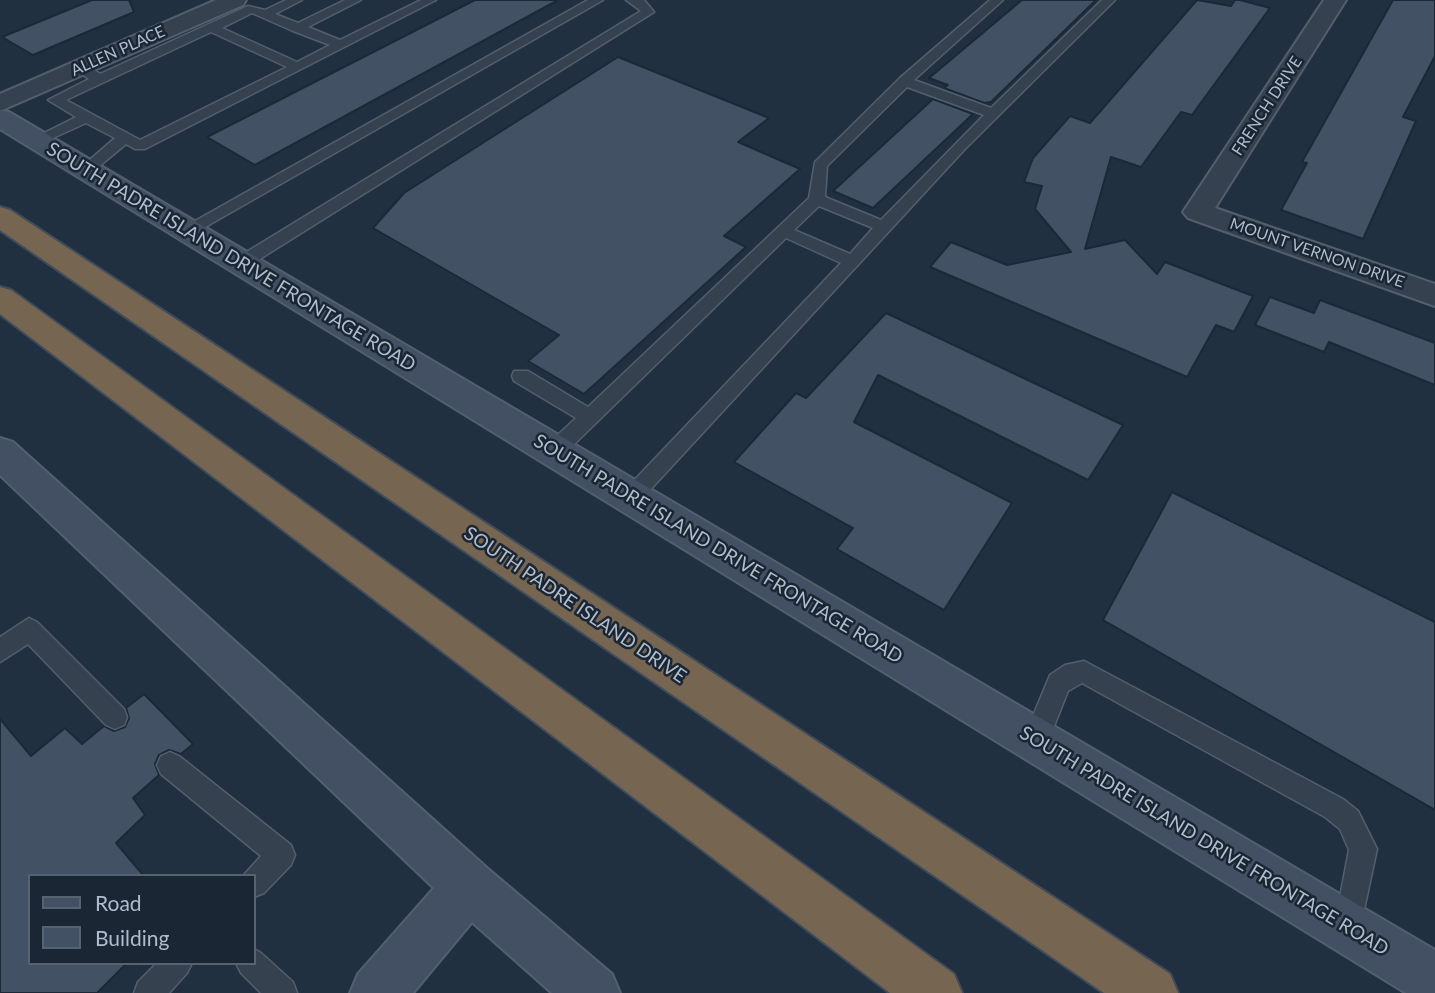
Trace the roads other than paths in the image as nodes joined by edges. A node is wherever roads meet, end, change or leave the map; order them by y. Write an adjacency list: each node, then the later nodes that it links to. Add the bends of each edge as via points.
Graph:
1 (296, 0): 10 (lane)
2 (355, 0): 11 (lane)
3 (430, 0): 13 (lane)
4 (597, 0): 29 (lane)
5 (632, 0): 32 (lane, via 648,12)
6 (997, 0): 17 (lane)
7 (1109, 0): 19 (lane)
8 (1335, 0): 26 (street, FRENCH DRIVE)
9 (225, 13): 10 (lane, via 252,9); 14 (lane); 16 (street, ALLEN PLACE)
10 (265, 15): 11 (lane)
11 (298, 28): 12 (lane)
12 (314, 35): 13 (lane); 14 (lane)
13 (340, 45): 15 (lane)
14 (273, 55): 15 (lane)
15 (298, 66): 22 (lane, via 140,146)
16 (90, 73): 18 (street, ALLEN PLACE); 20 (lane, via 55,100)
17 (905, 81): 19 (lane); 25 (lane, via 820,165)
18 (0, 103)
19 (994, 114): 28 (lane)
20 (87, 117): 22 (lane); 23 (lane)
21 (0, 118): 23 (main road, SOUTH PADRE ISLAND DRIVE FRONTAGE ROAD)
22 (124, 138): 24 (lane)
23 (37, 140): 24 (main road, SOUTH PADRE ISLAND DRIVE FRONTAGE ROAD)
24 (86, 170): 29 (main road, SOUTH PADRE ISLAND DRIVE FRONTAGE ROAD)
25 (817, 200): 28 (lane); 30 (lane)
26 (1198, 212): 33 (street, MOUNT VERNON DRIVE)
27 (0, 216): 55 (highway, SOUTH PADRE ISLAND DRIVE)
28 (884, 228): 31 (lane)
29 (187, 230): 32 (main road, SOUTH PADRE ISLAND DRIVE FRONTAGE ROAD)
30 (783, 231): 31 (lane); 36 (lane)
31 (852, 261): 39 (lane)
32 (241, 263): 37 (main road, SOUTH PADRE ISLAND DRIVE FRONTAGE ROAD)
33 (1435, 295)
34 (0, 298): 54 (highway)
35 (521, 376): 36 (lane)
36 (589, 417): 37 (lane)
37 (554, 451): 39 (main road, SOUTH PADRE ISLAND DRIVE FRONTAGE ROAD)
38 (0, 452): 45 (main road)
39 (631, 497): 42 (main road, SOUTH PADRE ISLAND DRIVE FRONTAGE ROAD)
40 (0, 651): 41 (lane, via 29,629)
41 (115, 718)
42 (1036, 740): 46 (main road, SOUTH PADRE ISLAND DRIVE FRONTAGE ROAD); 46 (lane, via 1059,683 1084,672 1334,808 1349,820 1363,849)
43 (170, 765): 44 (lane, via 281,855)
44 (256, 881)
45 (469, 886): 52 (main road); 53 (main road)
46 (1348, 928): 49 (main road, SOUTH PADRE ISLAND DRIVE FRONTAGE ROAD)
47 (175, 965): 50 (lane)
48 (253, 965): 51 (lane)
49 (1435, 980)
50 (149, 993)
51 (282, 993)
52 (377, 993)
53 (593, 993)
54 (935, 993)
55 (1151, 993)

